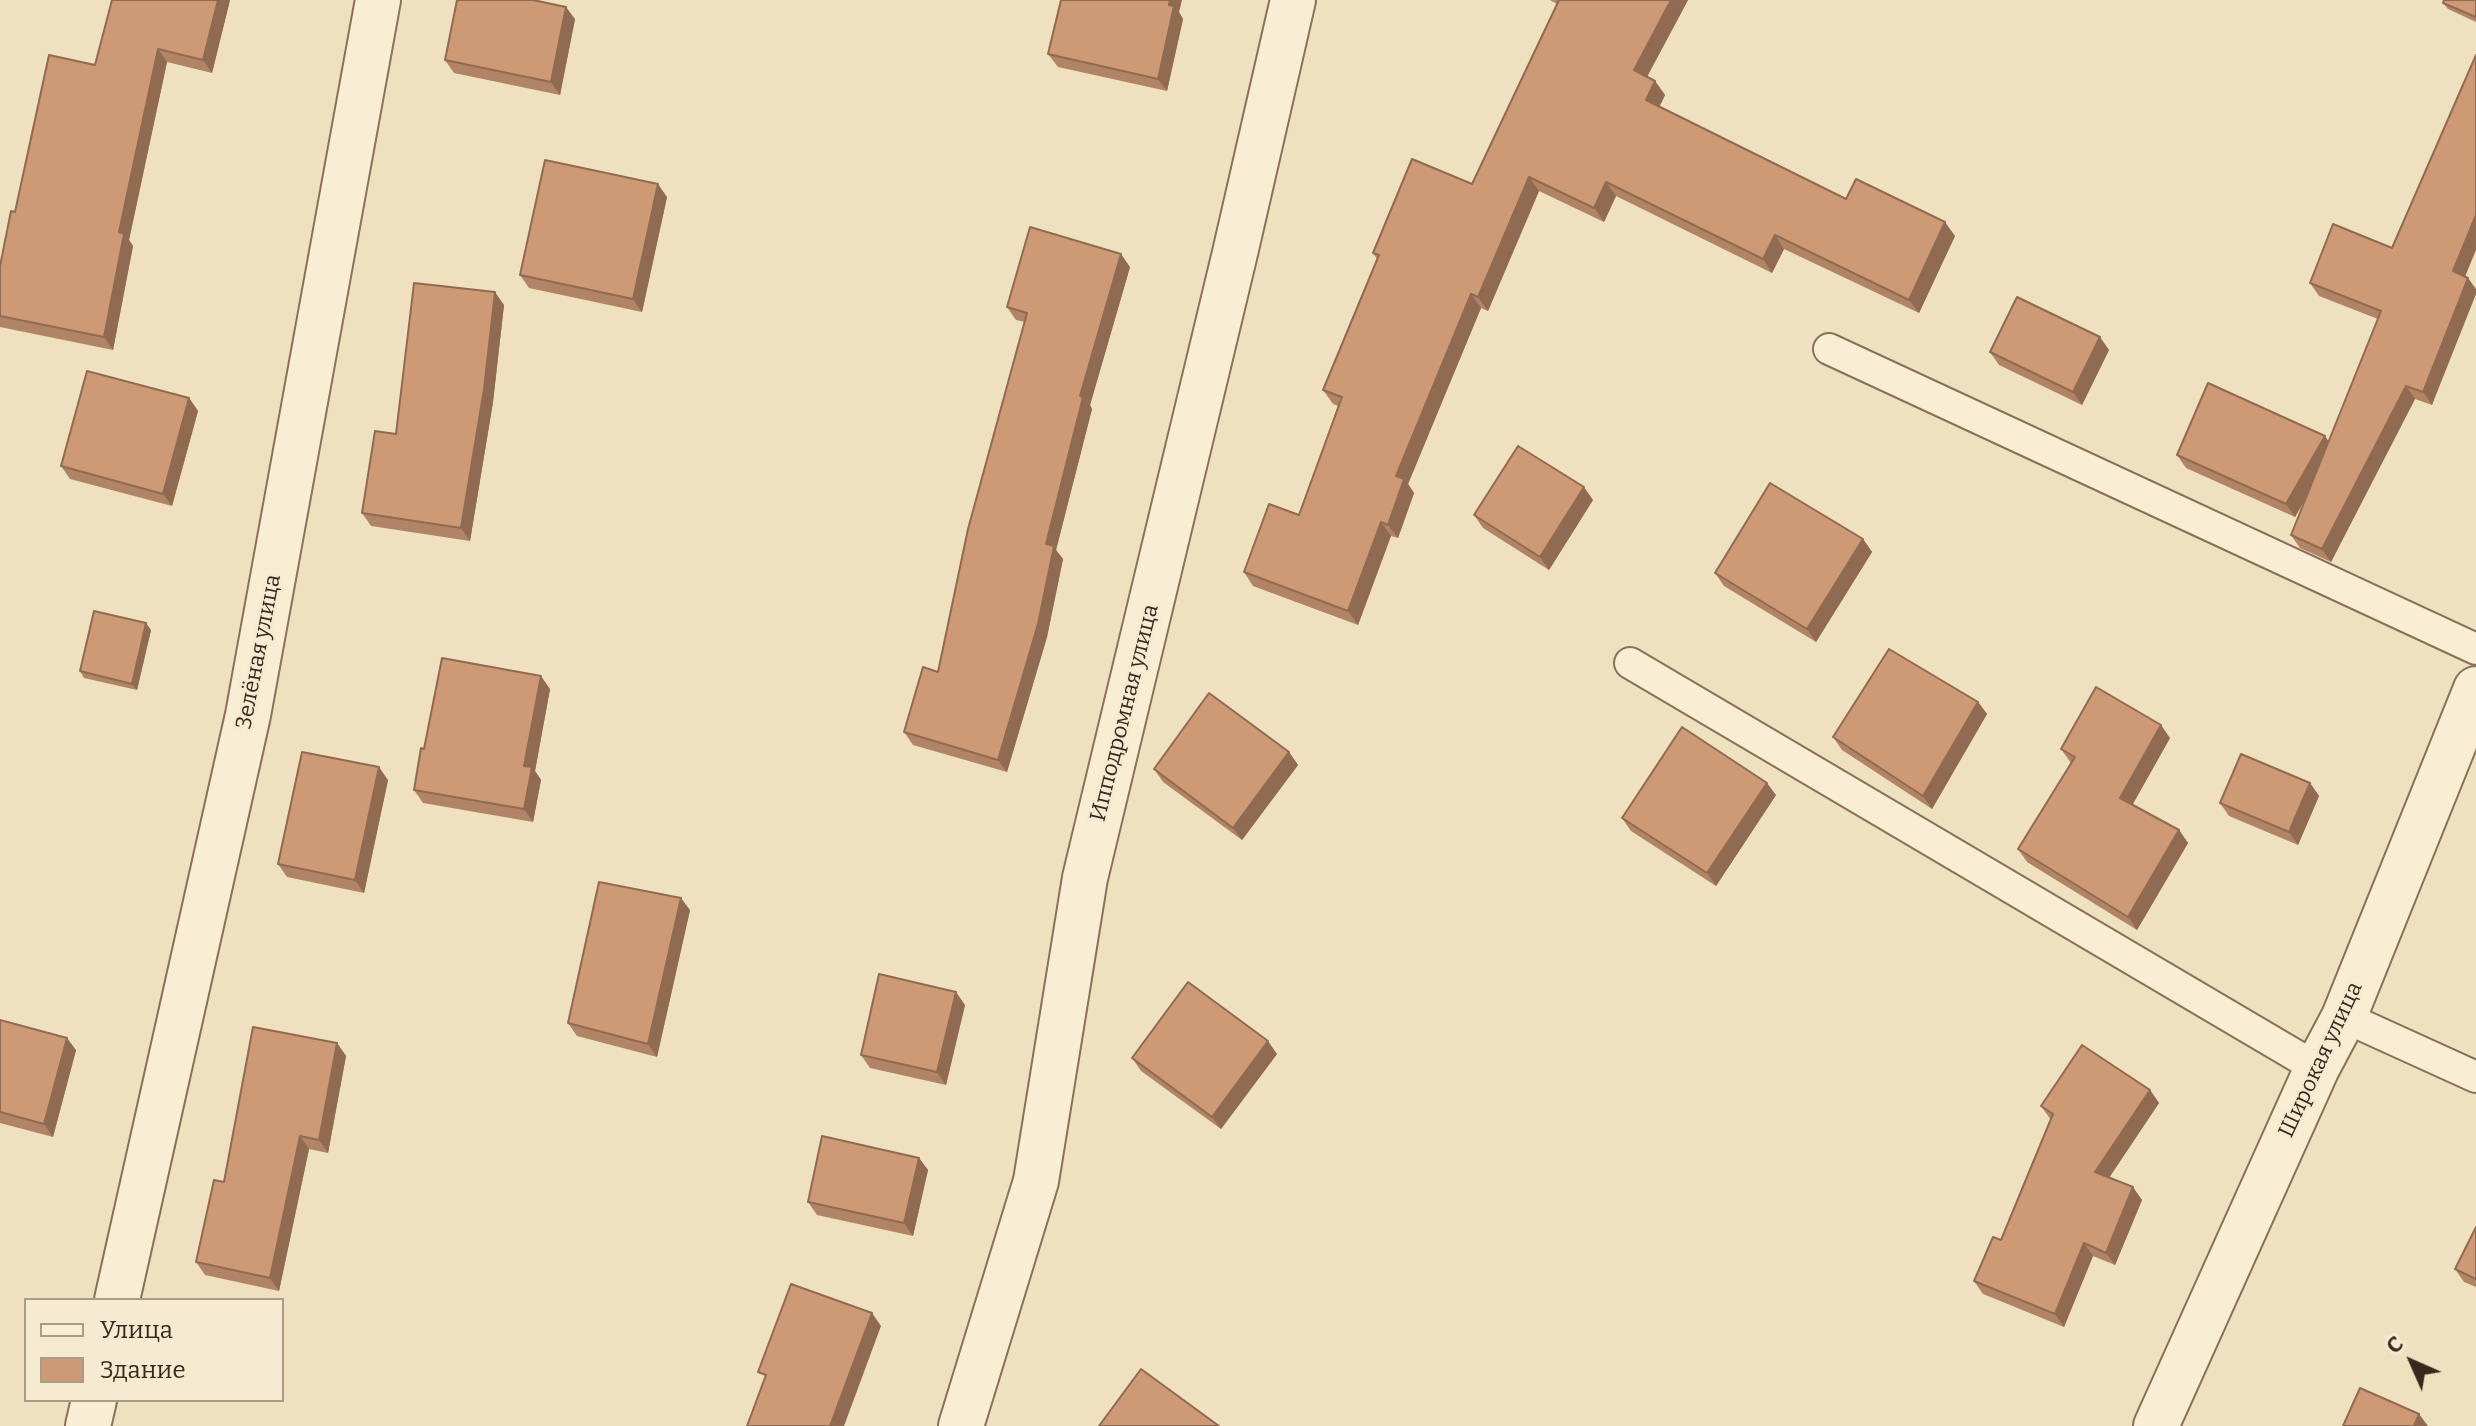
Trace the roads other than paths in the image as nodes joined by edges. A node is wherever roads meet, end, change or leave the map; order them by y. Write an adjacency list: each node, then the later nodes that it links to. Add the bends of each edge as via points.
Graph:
1 (378, 0): 10 (street, Зелёная улица, via 248,715)
2 (1293, 0): 13 (street, Ипподромная улица, via 1085,878 1036,1181)
3 (1829, 349): 4 (lane)
4 (2476, 649)
5 (1630, 663): 8 (lane)
6 (2476, 689): 7 (street, Широкая улица)
7 (2344, 1017): 8 (street, Широкая улица); 9 (lane)
8 (2317, 1068): 14 (street, Широкая улица)
9 (2476, 1077)
10 (117, 1298)
11 (94, 1402): 12 (street)
12 (88, 1426)
13 (961, 1426)
14 (2156, 1426)

